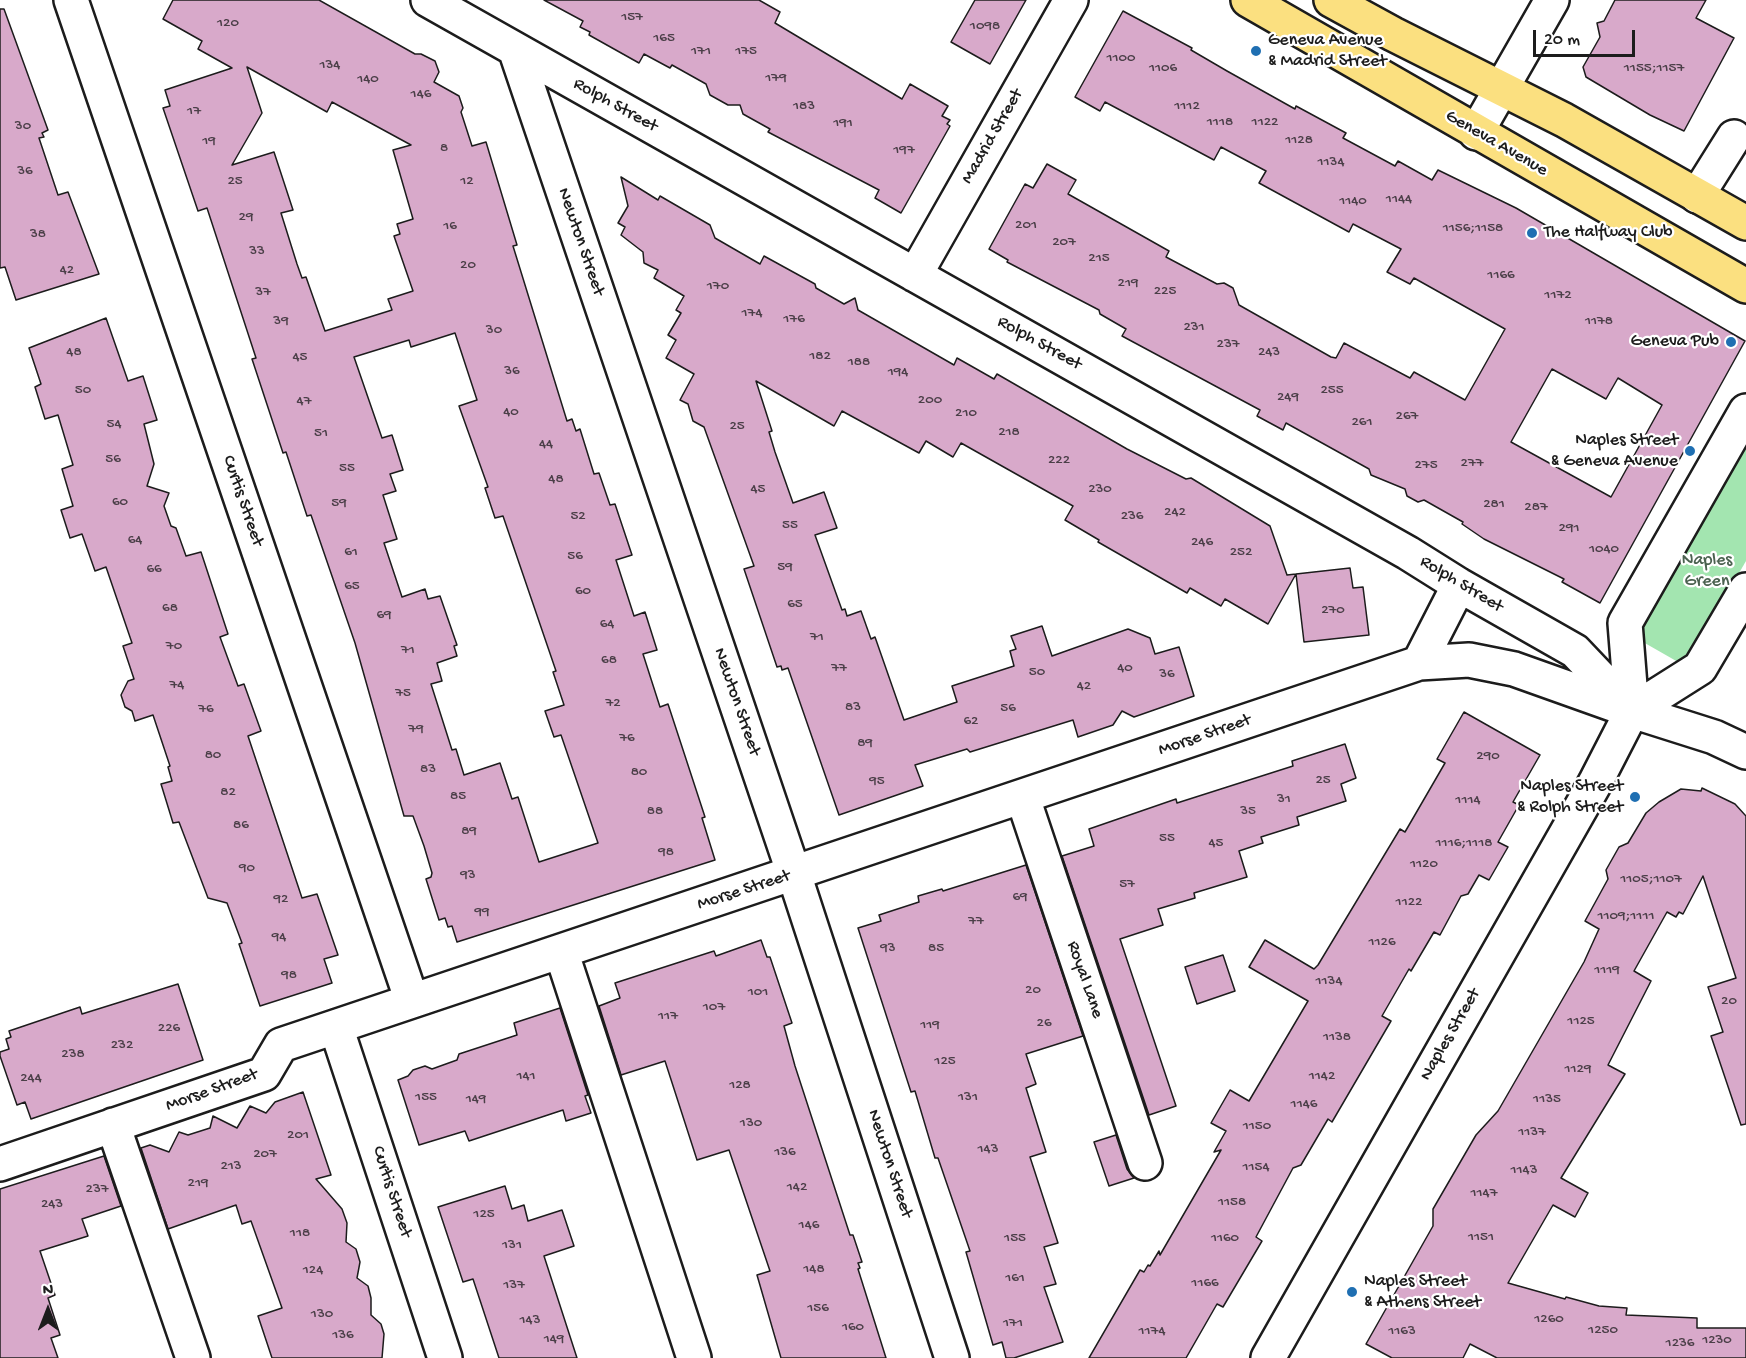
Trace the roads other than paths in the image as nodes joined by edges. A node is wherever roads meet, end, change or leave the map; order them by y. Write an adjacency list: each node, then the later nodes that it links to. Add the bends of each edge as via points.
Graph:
1 (71, 0): 24 (street, Curtis Street)
2 (428, 0): 7 (street, Rolph Street)
3 (1071, 0): 13 (street, Madrid Street)
4 (1248, 0): 9 (main road, Geneva Avenue)
5 (1331, 0): 8 (main road)
6 (1552, 0): 8 (street)
7 (514, 49): 13 (street, Rolph Street); 22 (street, Newton Street)
8 (1502, 89): 9 (street); 11 (main road)
9 (1476, 133): 14 (main road, Geneva Avenue)
10 (1734, 137): 11 (street)
11 (1697, 196): 12 (main road)
12 (1746, 223)
13 (915, 275): 16 (street, Rolph Street)
14 (1746, 286)
15 (1745, 415): 19 (street, via 1625,623)
16 (1459, 585): 18 (street); 19 (street, Rolph Street, via 1575,651)
17 (1746, 590): 19 (street, via 1700,668)
18 (1419, 663): 19 (street, Rolph Street, via 1469,660 1514,669); 21 (street, Morse Street)
19 (1632, 711): 20 (street, Rolph Street, via 1714,737); 29 (street, Naples Street)
20 (1746, 752)
21 (1023, 798): 22 (street, Morse Street); 27 (street, Royal Lane)
22 (794, 874): 23 (street, Morse Street); 33 (street, Newton Street)
23 (561, 951): 24 (street, Morse Street); 32 (street)
24 (412, 1001): 25 (street, Morse Street)
25 (336, 1027): 26 (street, Morse Street, via 281,1045 264,1074); 31 (street, Curtis Street)
26 (113, 1125): 28 (street, Morse Street); 30 (street)
27 (1145, 1163)
28 (0, 1164)
29 (1275, 1355)
30 (193, 1358)
31 (444, 1358)
32 (694, 1358)
33 (952, 1358)

